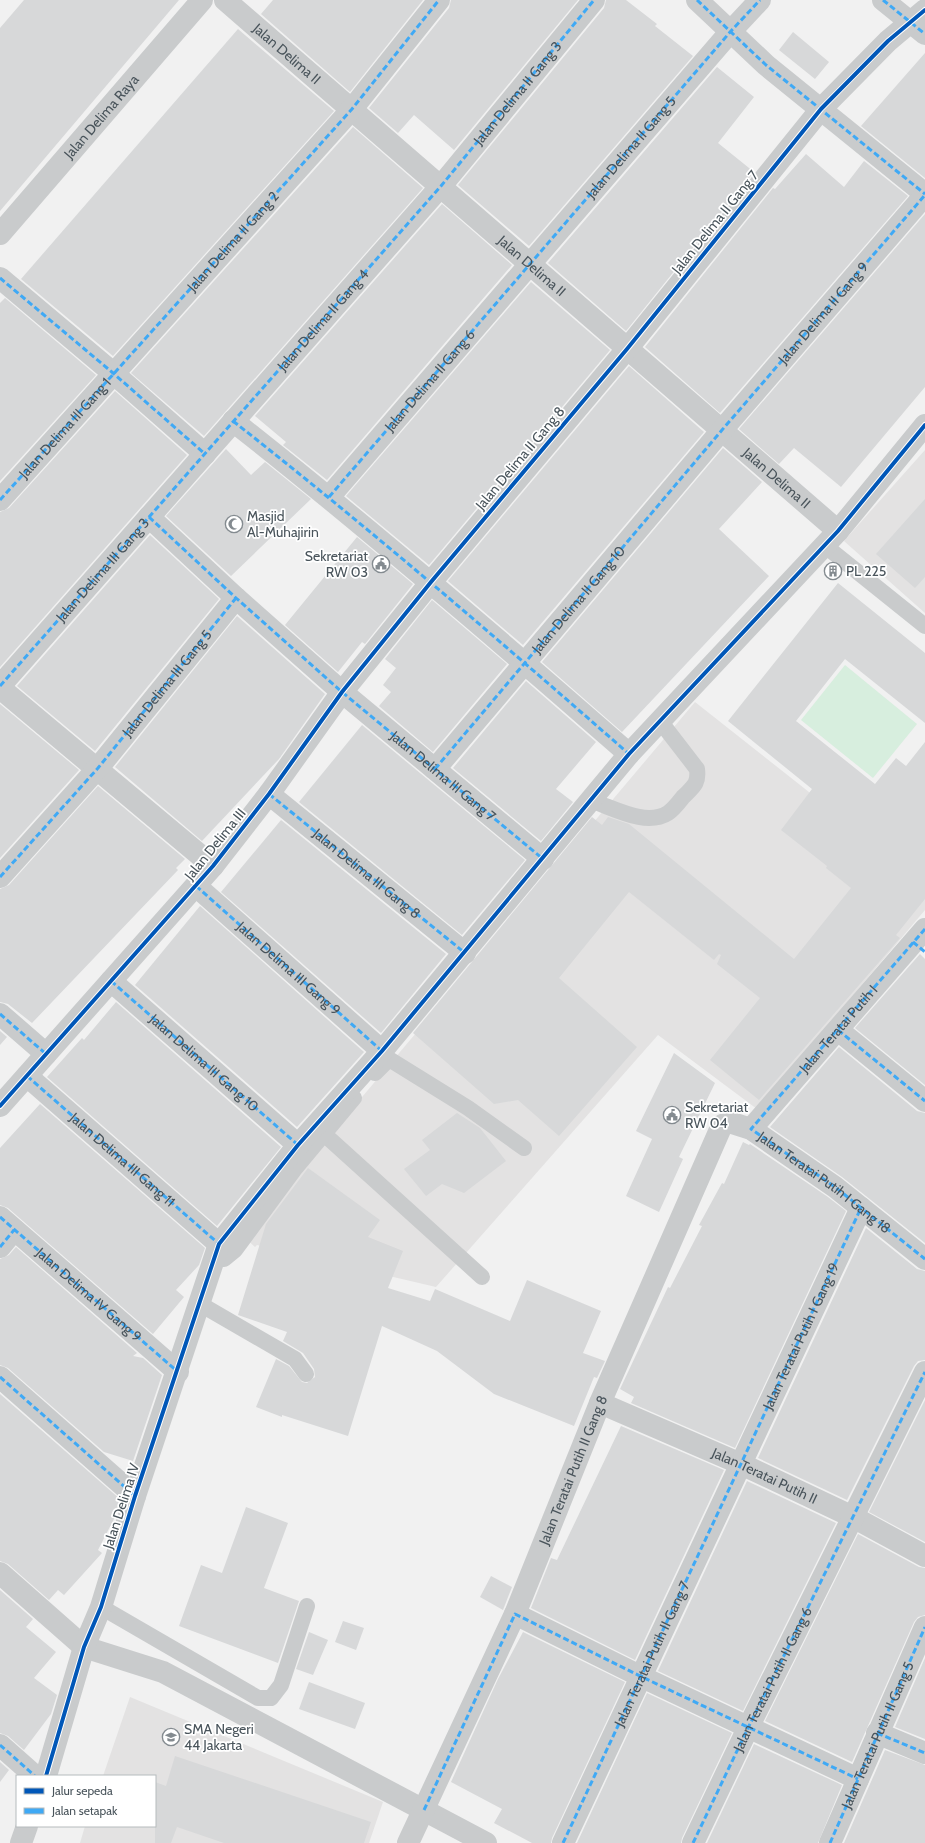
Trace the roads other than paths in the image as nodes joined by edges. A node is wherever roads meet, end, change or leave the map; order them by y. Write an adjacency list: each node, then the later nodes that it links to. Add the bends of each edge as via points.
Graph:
1 (202, 0): 14 (street, Jalan Delima Raya)
2 (225, 0): 10 (street, Jalan Delima II)
3 (439, 0): 10 (street, Jalan Delima II Gang 2)
4 (594, 0): 12 (street, Jalan Delima II Gang 3)
5 (697, 0): 9 (street)
6 (760, 0): 9 (street, Jalan Delima II Gang 5)
7 (883, 0): 8 (street)
8 (920, 22): 11 (street, Jalan Delima II Gang 7, via 888,41)
9 (731, 31): 11 (street, via 766,65); 15 (street, Jalan Delima II Gang 5)
10 (352, 109): 12 (street, Jalan Delima II); 18 (street, Jalan Delima II Gang 2)
11 (821, 109): 13 (street); 17 (street, Jalan Delima II Gang 7)
12 (441, 186): 15 (street, Jalan Delima II); 19 (street, Jalan Delima II Gang 4)
13 (925, 195): 21 (street, Jalan Delima II Gang 9)
14 (0, 234)
15 (531, 264): 17 (street, Jalan Delima II); 23 (street, Jalan Delima II Gang 6)
16 (0, 278): 18 (street)
17 (627, 349): 21 (street, Jalan Delima II); 27 (street, Jalan Delima II Gang 8)
18 (113, 373): 22 (street); 24 (street, Jalan Delima III Gang 1)
19 (233, 422): 22 (street, Jalan Delima II Gang 4); 23 (street)
20 (925, 425): 26 (street)
21 (722, 430): 26 (street, Jalan Delima II); 30 (street, Jalan Delima II Gang 10)
22 (205, 454): 25 (street, Jalan Delima III Gang 3)
23 (329, 497): 27 (street)
24 (0, 500)
25 (149, 517): 28 (street, Jalan Delima III Gang 7); 31 (street, Jalan Delima III Gang 3)
26 (831, 538): 29 (lane); 33 (street)
27 (431, 582): 30 (street); 32 (street, Jalan Delima III)
28 (236, 598): 32 (street, Jalan Delima III Gang 7); 35 (street, Jalan Delima III Gang 5)
29 (925, 626)
30 (525, 663): 34 (street); 36 (street, Jalan Delima II Gang 10)
31 (0, 687): 35 (street, Jalan Delima III)
32 (342, 692): 36 (street, Jalan Delima III Gang 7); 37 (street, Jalan Delima III)
33 (660, 721): 34 (street); 38 (lane, via 697,769 698,778 695,785 669,812 656,818 643,818)
34 (629, 754): 38 (street)
35 (98, 768): 40 (street, Jalan Delima III); 41 (street, Jalan Delima III Gang 5)
36 (435, 769): 39 (street, Jalan Delima III Gang 7)
37 (269, 794): 40 (street, Jalan Delima III); 44 (street, Jalan Delima III Gang 8)
38 (592, 801): 39 (street)
39 (543, 859): 44 (street)
40 (213, 866): 42 (street, Jalan Delima III)
41 (0, 877)
42 (196, 886): 45 (street, Jalan Delima III); 48 (street, Jalan Delima III Gang 9)
43 (921, 941): 47 (street, Jalan Teratai Putih I)
44 (465, 953): 48 (street)
45 (111, 981): 49 (street, Jalan Delima III); 56 (street, Jalan Delima III Gang 10)
46 (0, 1014): 49 (street)
47 (838, 1030): 51 (street); 54 (street, Jalan Teratai Putih I)
48 (382, 1052): 56 (street)
49 (46, 1054): 50 (street, Jalan Delima III)
50 (27, 1076): 52 (street, Jalan Delima III); 61 (street, Jalan Delima III Gang 11)
51 (925, 1101)
52 (0, 1106)
53 (720, 1128): 54 (street, Jalan Teratai Putih I Gang 18, via 729,1122); 69 (street, Jalan Teratai Putih II Gang 8)
54 (752, 1129): 58 (street, Jalan Teratai Putih I Gang 18)
55 (324, 1134): 57 (lane, via 389,1059 468,1108); 61 (lane, via 230,1254 224,1259); 63 (lane)
56 (298, 1145): 61 (street)
57 (524, 1148)
58 (861, 1208): 62 (street, Jalan Teratai Putih I Gang 18); 70 (street, Jalan Teratai Putih I Gang 19)
59 (7, 1224): 60 (street); 65 (street, Jalan Delima IV Gang 9)
60 (0, 1247)
61 (217, 1250): 64 (street, Jalan Delima IV)
62 (925, 1259)
63 (482, 1277)
64 (200, 1304): 65 (street, Jalan Delima IV); 67 (lane, via 295,1359)
65 (178, 1372): 71 (street, Jalan Delima IV)
66 (925, 1372): 72 (street, Jalan Teratai Putih II Gang 6)
67 (306, 1374)
68 (0, 1377): 71 (street)
69 (600, 1403): 70 (street, Jalan Teratai Putih II); 77 (street, Jalan Teratai Putih II Gang 8)
70 (741, 1464): 72 (street, Jalan Teratai Putih II); 80 (street, Jalan Teratai Putih II Gang 7)
71 (135, 1496): 76 (street, Jalan Delima IV)
72 (853, 1517): 73 (street, Jalan Teratai Putih II); 81 (street, Jalan Teratai Putih II Gang 6)
73 (925, 1556)
74 (0, 1573): 79 (street)
75 (307, 1606): 76 (lane, via 281,1685 271,1698 258,1698)
76 (101, 1607): 79 (street, Jalan Delima IV)
77 (515, 1614): 80 (street); 88 (street, Jalan Teratai Putih II Gang 8)
78 (925, 1627): 82 (street, Jalan Teratai Putih II Gang 5)
79 (84, 1647): 86 (street, Jalan Delima IV); 88 (street, via 163,1672)
80 (642, 1677): 81 (street); 93 (street, Jalan Teratai Putih II Gang 7)
81 (748, 1728): 87 (street); 94 (street, Jalan Teratai Putih II Gang 6)
82 (877, 1733): 84 (street); 87 (street, Jalan Teratai Putih II Gang 5)
83 (0, 1745): 85 (street)
84 (925, 1753)
85 (34, 1775)
86 (46, 1775)
87 (858, 1779): 95 (street, Jalan Teratai Putih II Gang 5)
88 (424, 1810): 91 (street, Jalan Teratai Putih II Gang 8); 92 (street)
89 (27, 1827): 90 (street)
90 (21, 1843)
91 (408, 1843)
92 (486, 1843)
93 (563, 1843)
94 (694, 1843)
95 (832, 1843)

